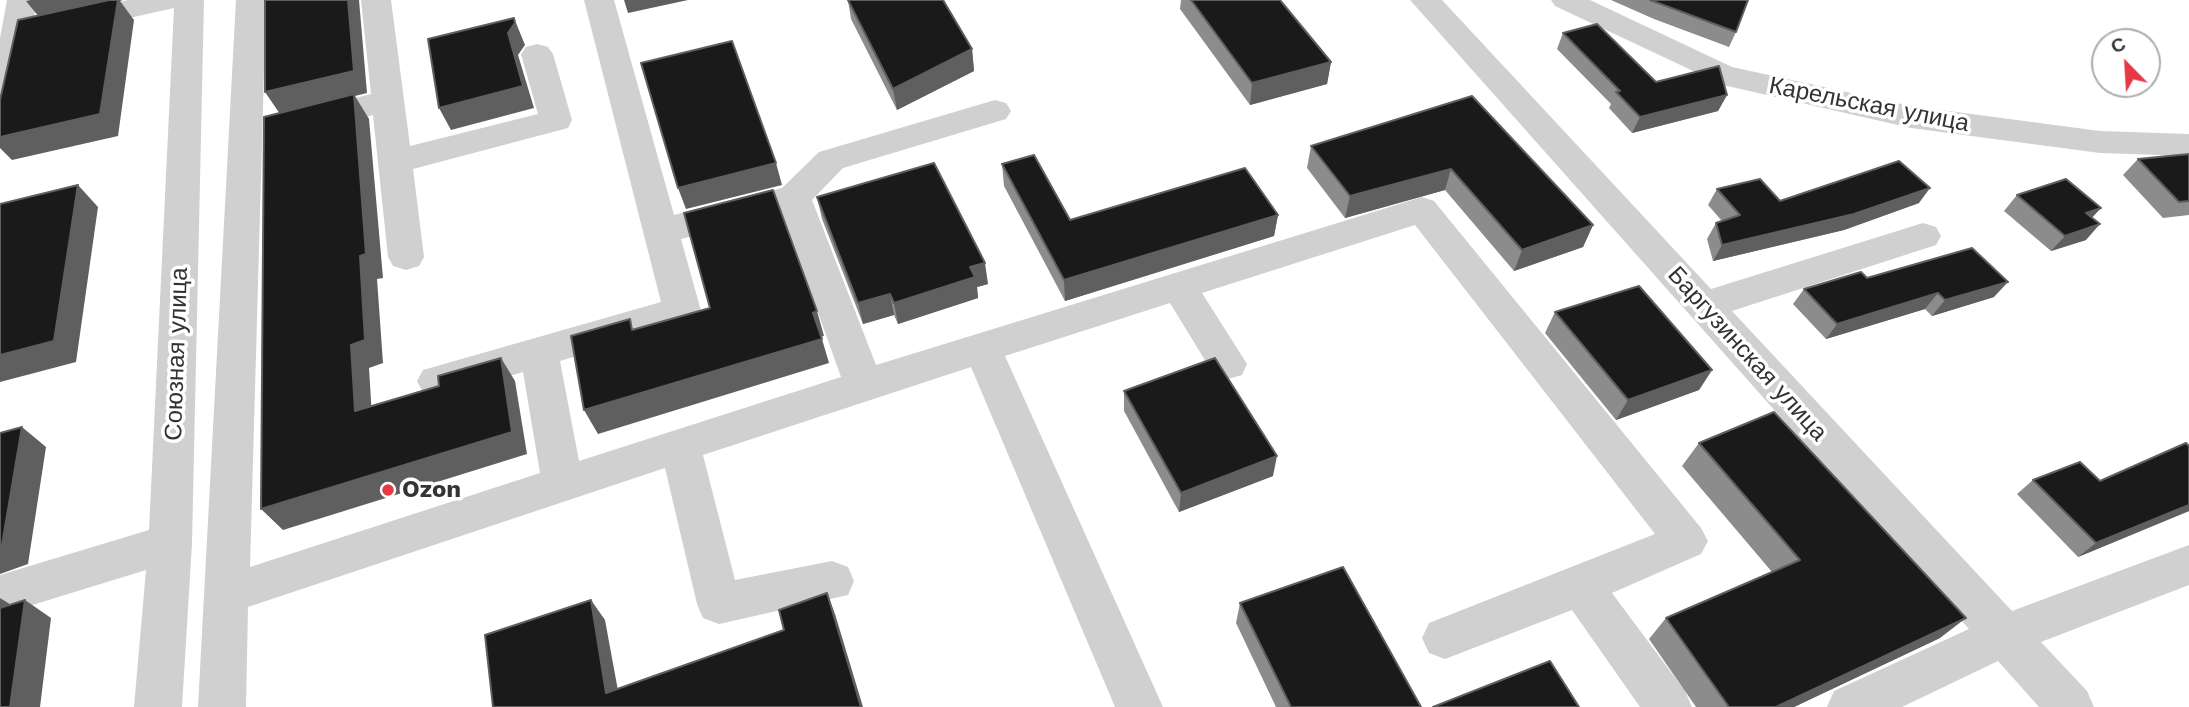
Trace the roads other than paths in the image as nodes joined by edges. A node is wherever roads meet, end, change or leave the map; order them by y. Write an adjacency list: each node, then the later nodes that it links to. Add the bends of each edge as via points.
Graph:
1 (22, 0): 9 (street)
2 (169, 0): 9 (street)
3 (189, 0): 30 (street, Союзная улица)
4 (251, 0): 14 (street)
5 (376, 0): 12 (street)
6 (599, 0): 18 (street)
7 (1424, 0): 22 (street, Баргузинская улица)
8 (1566, 0): 15 (street, Карельская улица, via 1723,75 1911,117 2099,142)
9 (16, 35): 11 (street)
10 (537, 54): 16 (street, via 556,120)
11 (0, 99)
12 (388, 101): 14 (street); 16 (street)
13 (995, 111): 17 (street, via 831,160)
14 (267, 131): 34 (street)
15 (2189, 145)
16 (395, 162): 20 (street)
17 (794, 197): 18 (street); 27 (street)
18 (661, 231): 24 (street, via 682,311)
19 (1923, 236): 22 (street)
20 (405, 257)
21 (1178, 286): 23 (street); 25 (street); 33 (street, via 1422,210 1686,541)
22 (1703, 306): 36 (street, Баргузинская улица)
23 (982, 348): 27 (street); 40 (street)
24 (539, 352): 26 (street); 29 (street)
25 (1228, 364)
26 (437, 381)
27 (864, 385): 28 (street)
28 (680, 446): 29 (street); 32 (street, via 719,604)
29 (563, 485): 34 (street)
30 (170, 543): 35 (street); 38 (street, Союзная улица)
31 (2189, 565): 36 (street)
32 (832, 581)
33 (1581, 586): 37 (street); 41 (street)
34 (227, 594): 39 (street)
35 (0, 595)
36 (2003, 636): 42 (street); 43 (street, Баргузинская улица)
37 (1445, 638)
38 (158, 707)
39 (222, 707)
40 (1139, 707)
41 (1668, 707)
42 (1851, 707)
43 (2070, 707)

